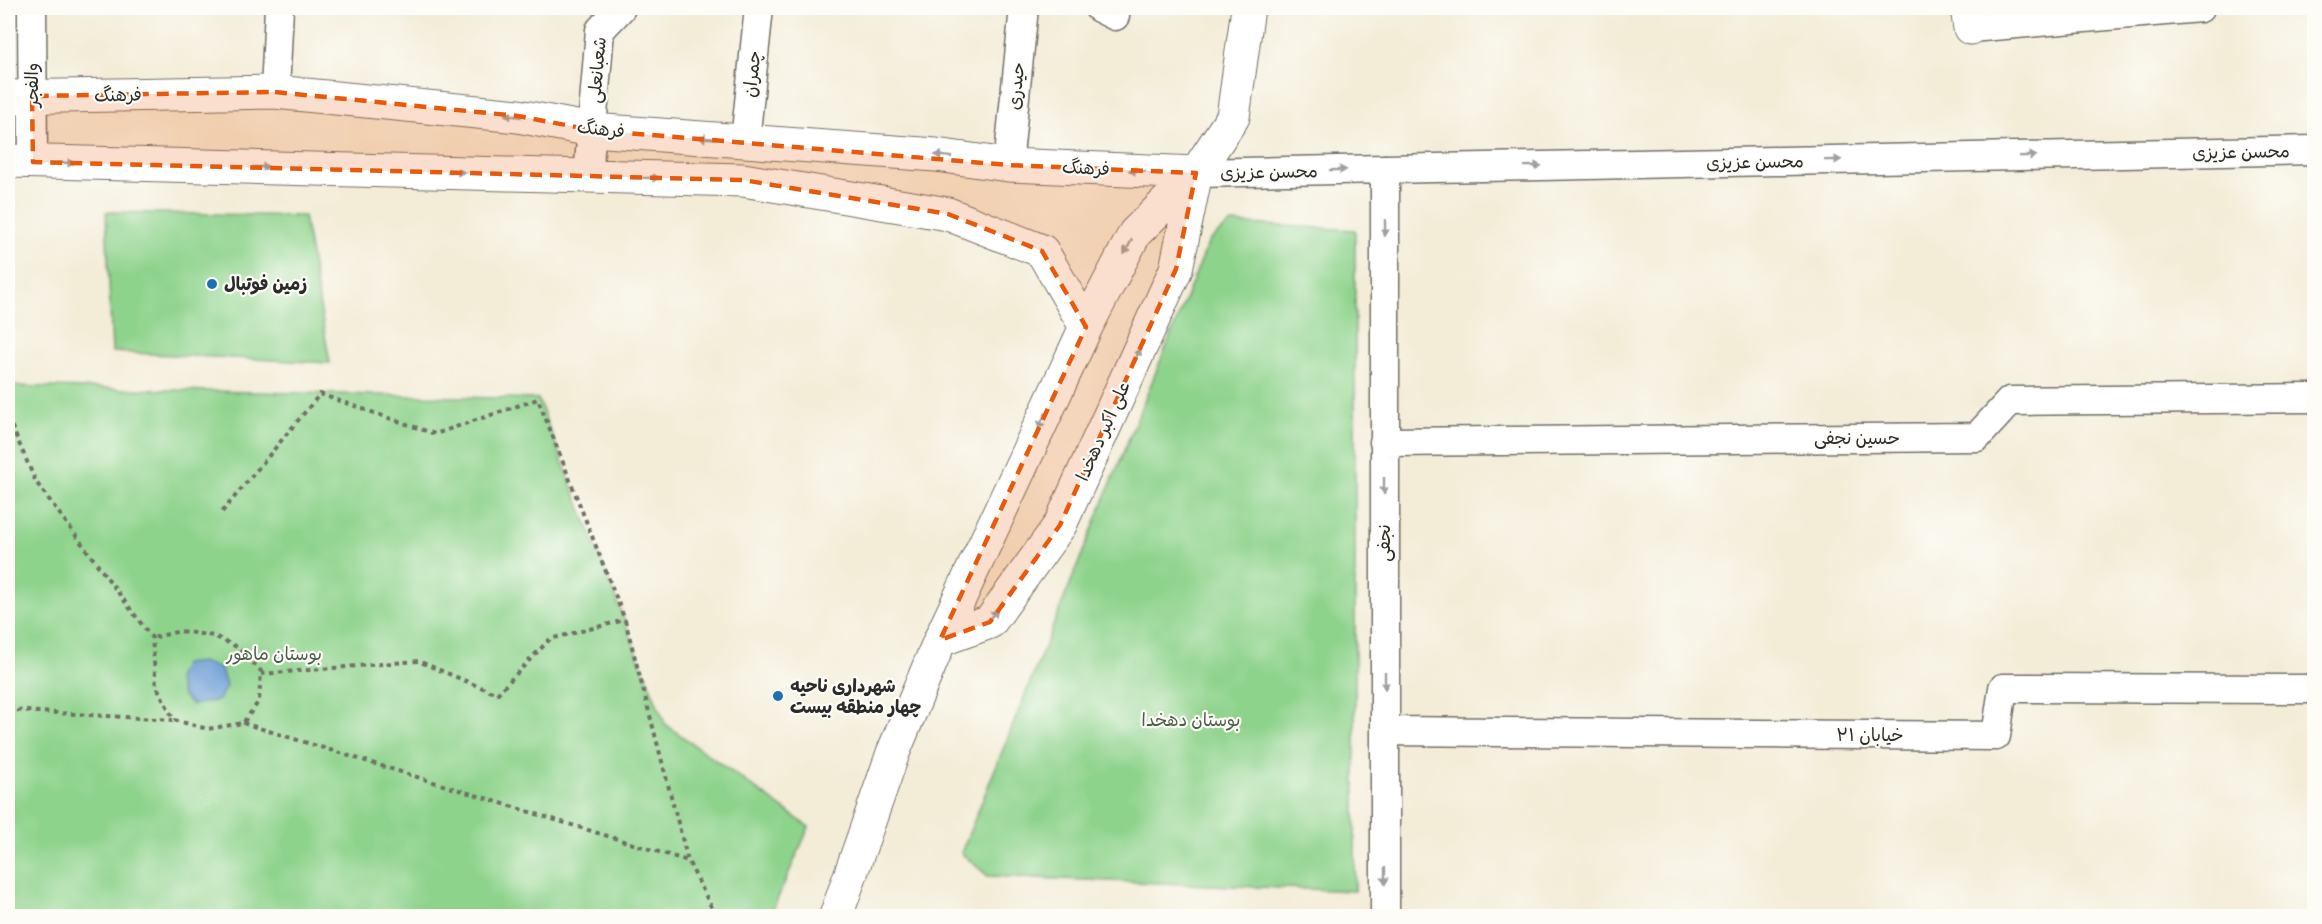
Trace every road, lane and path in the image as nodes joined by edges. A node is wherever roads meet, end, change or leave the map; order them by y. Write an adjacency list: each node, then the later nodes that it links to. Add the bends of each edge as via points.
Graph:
1 (32, 8): 10 (street, والفجر)
2 (279, 8): 9 (street)
3 (621, 8): 11 (street, شعبانعلی, via 600,30)
4 (759, 8): 12 (street, چمران)
5 (1023, 8): 15 (street, حیدری)
6 (1248, 8): 17 (street, علی اکبر دهخدا, via 1233,117)
7 (2200, 8): 8 (street)
8 (1968, 18)
9 (275, 92): 10 (street, فرهنگ); 11 (street, فرهنگ, one-way to 9, via 518,116)
10 (20, 96): 14 (street, والفجر)
11 (592, 130): 12 (street, فرهنگ, one-way to 11); 18 (street, شعبانعلی)
12 (745, 141): 15 (street, فرهنگ, one-way to 12, via 936,155)
13 (2314, 150): 16 (street, محسن عزیزی, one-way to 13)
14 (20, 161): 18 (street, one-way to 18)
15 (1008, 165): 17 (street, فرهنگ, one-way to 15)
16 (1385, 169): 17 (street, محسن عزیزی, one-way to 16); 22 (street, نجفی, one-way to 22)
17 (1196, 173): 19 (street, علی اکبر دهخدا, one-way to 19, via 1135,233); 26 (street, علی اکبر دهخدا, one-way to 17, via 990,622 1060,525 1176,270)
18 (588, 176): 19 (street, one-way to 19, via 743,180 948,214 1042,251)
19 (1086, 327): 26 (street, علی اکبر دهخدا, one-way to 26)
20 (2314, 398): 22 (street, حسین نجفی, via 2010,401 1977,437)
21 (8, 418): 25 (path, via 36,482)
22 (1384, 442): 32 (street, نجفی, one-way to 32)
23 (222, 512): 24 (path, via 320,394 435,434 538,399)
24 (625, 620): 27 (path, via 550,639 497,694 418,661); 33 (path)
25 (152, 638): 27 (path, via 180,631 214,636 237,647); 30 (path, via 156,685)
26 (940, 640): 35 (street, علی اکبر دهخدا, via 892,753)
27 (261, 674): 31 (path, via 259,701)
28 (2314, 689): 32 (street, خیابان ۲۱, via 2003,688 1996,736)
29 (8, 710): 30 (path)
30 (174, 720): 31 (path, via 208,729)
31 (243, 723): 33 (path)
32 (1384, 731): 36 (street, نجفی, one-way to 36)
33 (688, 861): 34 (path)
34 (716, 916)
35 (836, 916)
36 (1385, 916)

